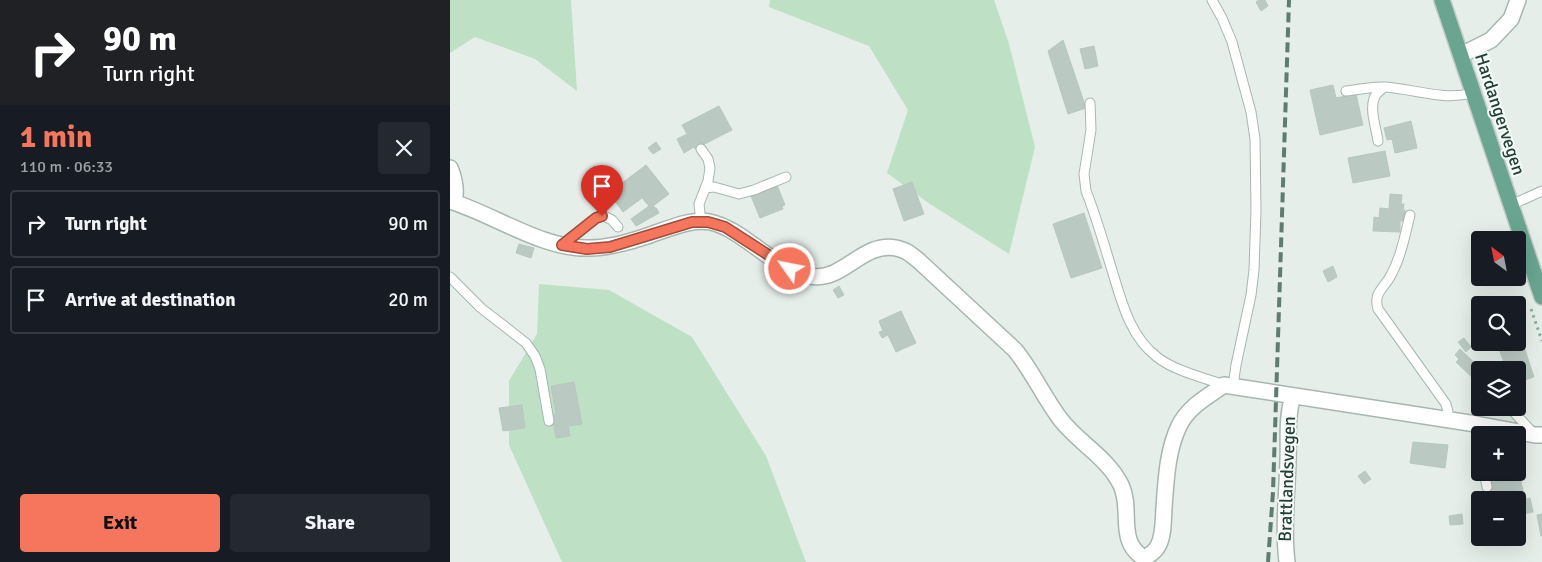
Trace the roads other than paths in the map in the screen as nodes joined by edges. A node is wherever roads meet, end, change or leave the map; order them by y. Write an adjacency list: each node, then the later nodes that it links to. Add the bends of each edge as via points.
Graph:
1 (1212, 0): 23 (lane, via 1234,50 1255,139 1252,295)
2 (1442, 0): 4 (main road, Hardangervegen)
3 (1518, 0): 4 (street, via 1511,19 1490,40)
4 (1461, 55): 7 (main road, Hardangervegen)
5 (1384, 87): 6 (lane); 7 (lane, via 1440,96); 9 (lane, via 1373,104)
6 (1346, 91)
7 (1473, 93): 16 (main road, Hardangervegen)
8 (1090, 104): 23 (lane, via 1091,130 1084,174 1086,191 1124,308 1136,334 1158,358 1176,368)
9 (1378, 141)
10 (701, 149): 13 (lane, via 710,168)
11 (450, 168): 15 (street, via 456,187)
12 (786, 177): 13 (lane, via 738,194 714,187)
13 (705, 188): 18 (lane, via 699,204)
14 (1542, 191): 16 (lane)
15 (452, 202): 20 (street)
16 (1511, 205): 22 (main road, Hardangervegen)
17 (1410, 215): 26 (lane, via 1398,259 1376,302 1378,310 1446,404)
18 (701, 222): 20 (street, via 610,247 587,249); 23 (street, via 725,227 790,269 810,276 838,271 875,249 889,247 906,251 1015,350 1062,421 1115,475 1124,494 1131,547 1144,558 1157,548 1162,536 1172,442 1180,424 1202,400)
19 (618, 226): 20 (lane, via 607,216 596,218)
20 (562, 245)
21 (450, 277): 27 (lane, via 481,308 526,343 535,356)
22 (1542, 297)
23 (1229, 385): 24 (street)
24 (1293, 396): 26 (street); 32 (street, Brattlandsvegen, via 1287,426)
25 (1519, 416): 29 (lane)
26 (1447, 419): 28 (street)
27 (549, 421)
28 (1476, 424): 29 (street)
29 (1539, 435)
30 (1486, 481): 31 (lane)
31 (1487, 487)
32 (1286, 562)

